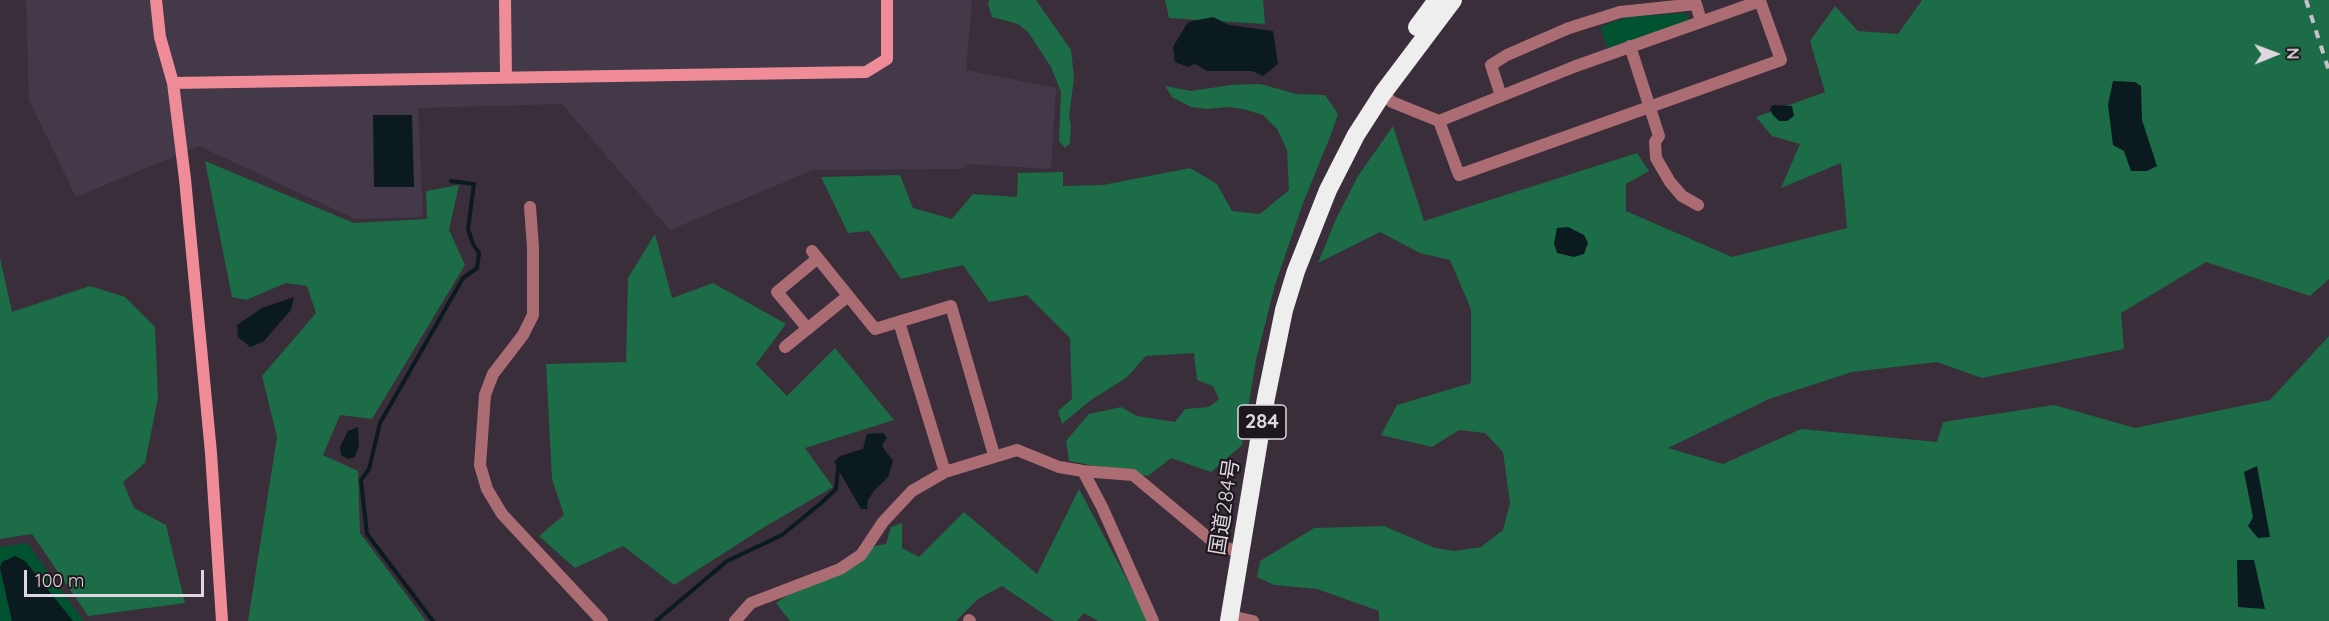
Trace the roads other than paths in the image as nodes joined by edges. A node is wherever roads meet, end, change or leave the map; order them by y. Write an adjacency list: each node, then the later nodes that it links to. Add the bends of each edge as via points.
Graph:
1 (156, 0): 9 (street, via 160,38)
2 (505, 0): 8 (street)
3 (887, 0): 8 (street, via 887,59 866,72)
4 (1437, 0): 16 (highway, 国道284号 / 284, via 1347,132 1324,186)
5 (1453, 0): 10 (highway, 国道284号 / 284)
6 (1701, 21): 7 (street); 11 (street, via 1696,4 1620,12 1569,28 1491,65); 12 (street, via 1760,1 1781,60)
7 (1630, 46): 11 (street); 12 (street)
8 (506, 77): 9 (street)
9 (172, 83): 26 (street, via 210,441)
10 (1383, 93): 13 (street, via 1392,102); 16 (highway, 国道284号 / 284, via 1356,135)
11 (1501, 96): 13 (street)
12 (1649, 105): 13 (street, via 1459,175); 14 (street, via 1659,136 1655,142 1656,159 1683,196)
13 (1439, 121)
14 (1698, 205)
15 (530, 207): 27 (street, via 533,315 493,374 485,395 480,465 486,489 502,514)
16 (1313, 227): 24 (highway, 国道284号 / 284, via 1284,310)
17 (848, 296): 18 (street, via 875,329); 19 (street); 19 (street, via 815,254 777,292)
18 (899, 322): 21 (street, via 951,306); 23 (street)
19 (808, 329): 20 (street)
20 (785, 347)
21 (994, 455): 22 (street, via 1017,450 1059,467); 23 (street)
22 (1083, 471): 24 (street, via 1133,475 1217,545); 29 (street)
23 (945, 472): 28 (street, via 912,491 883,522 861,555 840,569 751,603)
24 (1240, 552): 25 (highway, 国道284号 / 284)
25 (1229, 618): 30 (street)
26 (222, 621)
27 (602, 621)
28 (735, 621)
29 (1153, 621)
30 (1253, 621)

